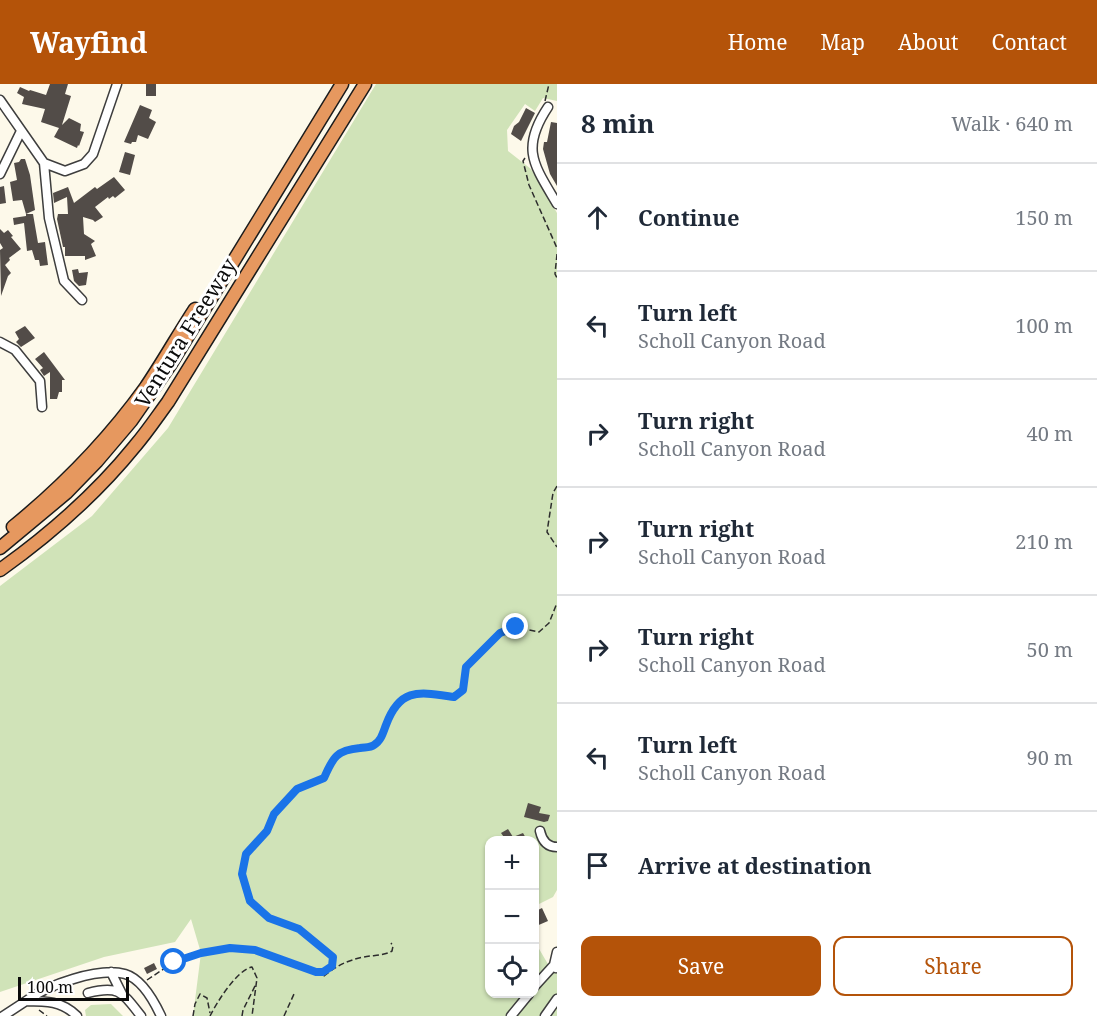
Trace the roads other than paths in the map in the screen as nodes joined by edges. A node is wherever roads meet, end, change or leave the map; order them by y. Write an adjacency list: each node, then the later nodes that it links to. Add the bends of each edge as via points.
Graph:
1 (117, 84): 9 (street, via 93,154 84,164 65,171)
2 (335, 84): 17 (highway, Ventura Freeway, via 146,386 86,460)
3 (342, 84): 18 (highway, via 137,413 66,493)
4 (356, 84): 12 (highway, via 296,182)
5 (365, 84): 12 (highway, Ventura Freeway)
6 (0, 100): 8 (street)
7 (546, 103): 11 (street, via 531,147 536,166)
8 (21, 131): 9 (street); 10 (street)
9 (44, 163): 13 (street, via 49,218 64,281)
10 (0, 174)
11 (557, 204)
12 (288, 206): 16 (highway, Ventura Freeway, via 168,402 136,446)
13 (82, 300)
14 (0, 342): 15 (street, via 15,350 40,381)
15 (42, 407)
16 (64, 518): 19 (highway, via 53,520); 20 (highway, Ventura Freeway)
17 (0, 538)
18 (0, 548)
19 (0, 562)
20 (0, 570)
21 (540, 831): 22 (street, via 542,840)
22 (557, 847)
23 (557, 952): 24 (street)
24 (556, 968): 26 (street)
25 (111, 972): 28 (street); 31 (street, via 53,986); 35 (street, via 127,974 140,984)
26 (539, 983)
27 (88, 993): 28 (street, via 106,988)
28 (122, 994): 34 (street)
29 (525, 998): 36 (street)
30 (557, 999): 37 (street)
31 (26, 1001): 32 (street); 33 (street, via 63,1005)
32 (3, 1016)
33 (77, 1016)
34 (141, 1016)
35 (161, 1016)
36 (511, 1016)
37 (545, 1016)

